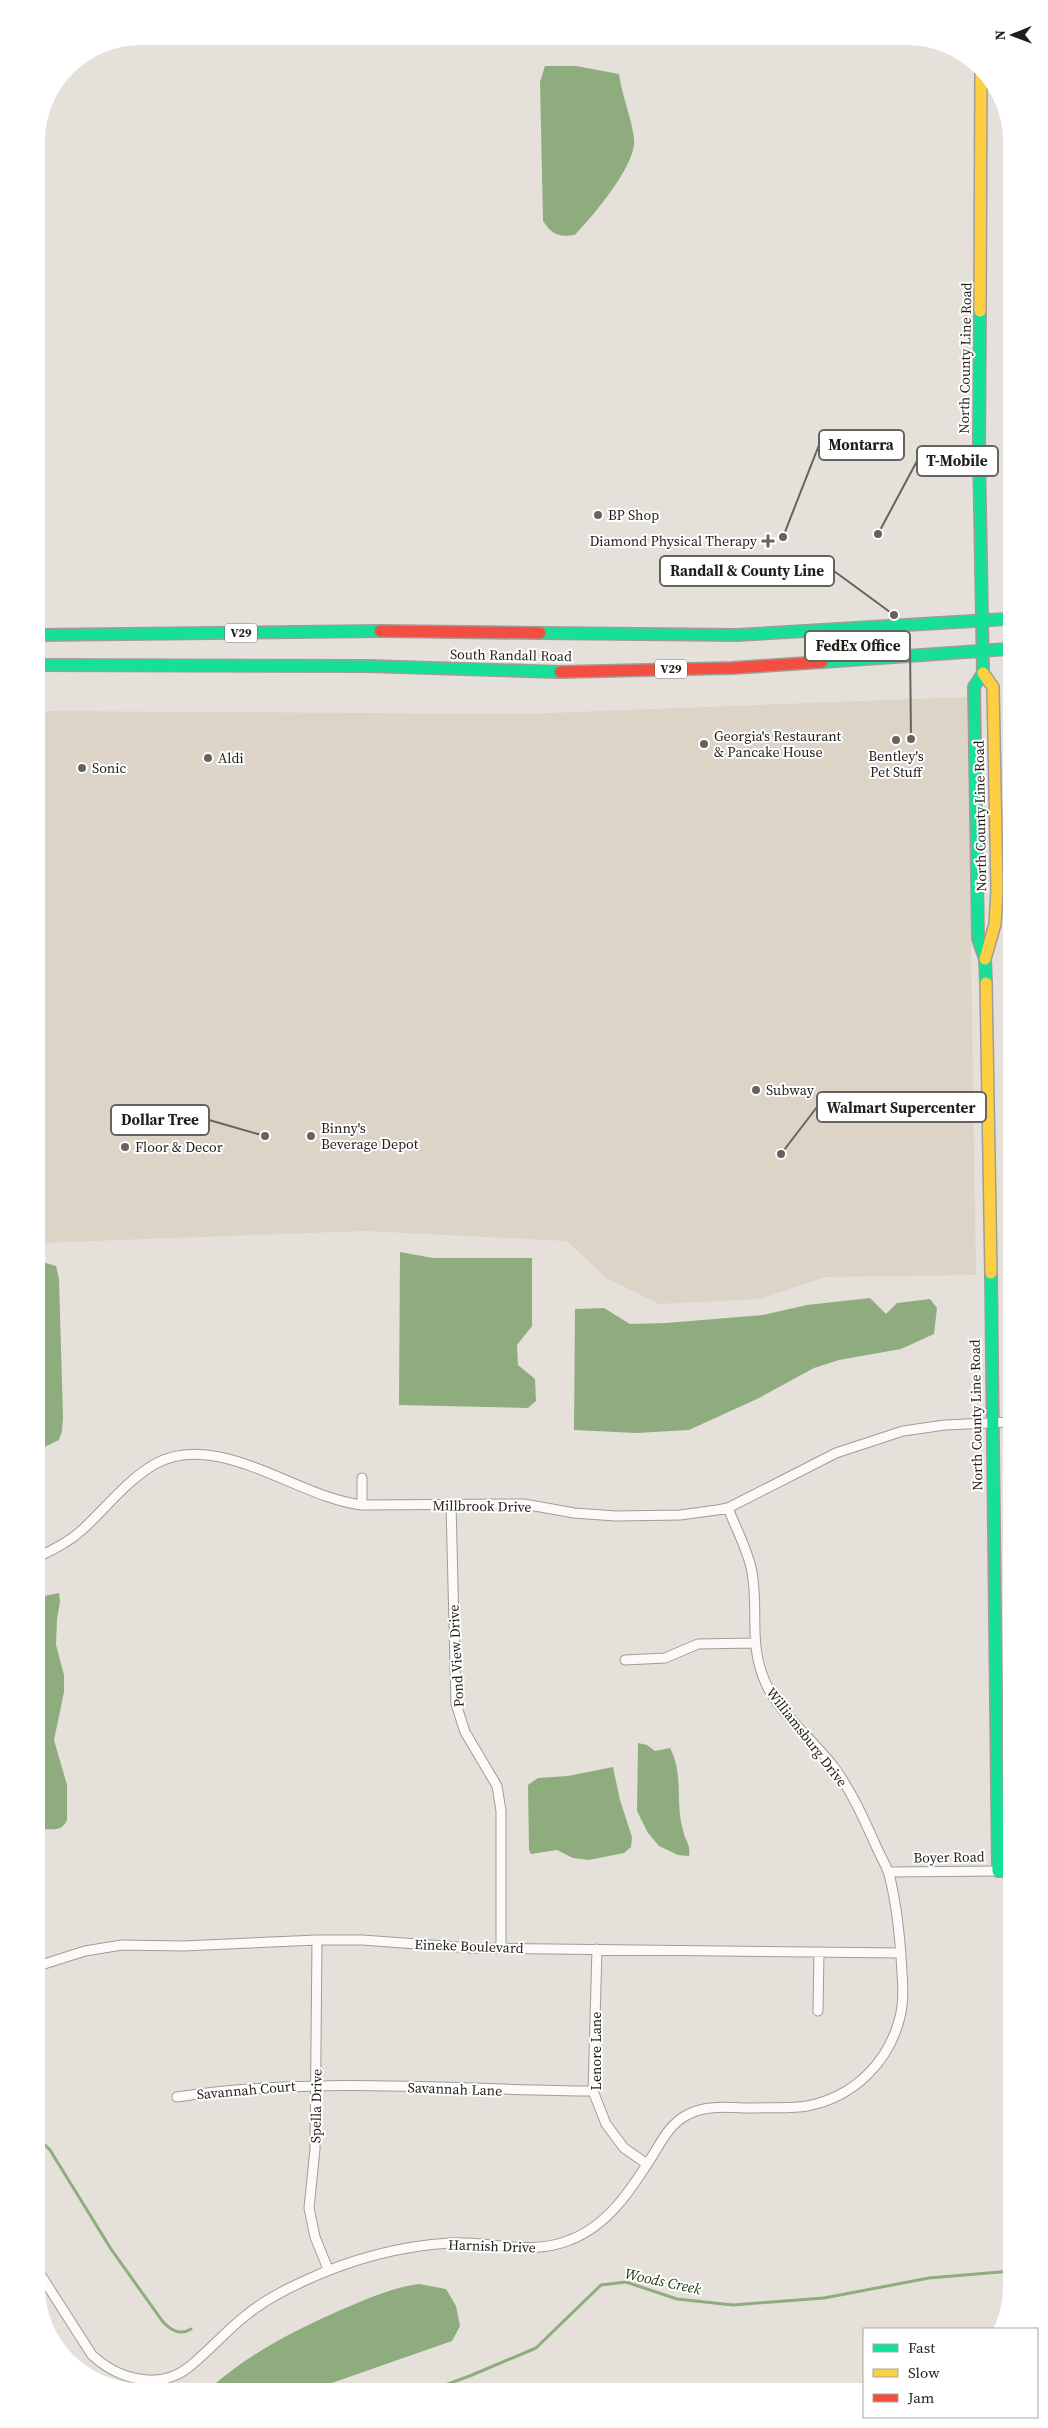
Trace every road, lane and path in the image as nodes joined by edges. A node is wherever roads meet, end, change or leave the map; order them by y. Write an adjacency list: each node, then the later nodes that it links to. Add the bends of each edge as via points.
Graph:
1 (981, 80): 3 (street, North County Line Road, via 979,452)
2 (1003, 619): 3 (street, South Randall Road)
3 (982, 620): 4 (street, South Randall Road / V29, via 737,635 368,631); 6 (street, North County Line Road)
4 (45, 635)
5 (1003, 649): 6 (street, South Randall Road)
6 (983, 651): 7 (street, South Randall Road / V29, via 732,668 537,672 368,666); 8 (street, North County Line Road)
7 (45, 665)
8 (983, 673): 9 (street, North County Line Road, via 974,687 974,696 978,939); 9 (street, North County Line Road, via 993,687 998,887 994,937)
9 (985, 959): 10 (street, North County Line Road)
10 (991, 1422): 11 (street, Millbrook Drive); 15 (street, Millbrook Drive, via 903,1431 864,1443 836,1453); 19 (street, North County Line Road)
11 (1003, 1422)
12 (362, 1478): 13 (street)
13 (362, 1505): 14 (street, Millbrook Drive); 16 (street, Millbrook Drive, via 335,1500 224,1457 178,1457 155,1464 130,1483 81,1531)
14 (451, 1505): 15 (street, Millbrook Drive, via 524,1504 616,1516 680,1515); 23 (street, Pond View Drive, via 455,1695 465,1732 496,1786 501,1821)
15 (728, 1508): 17 (street, Williamsburg Drive, via 751,1569)
16 (45, 1553)
17 (754, 1643): 18 (street, via 698,1644 664,1658); 21 (street, Williamsburg Drive, via 770,1690 837,1771)
18 (625, 1660)
19 (998, 1871): 20 (street, Boyer Road); 21 (street, Boyer Road)
20 (1003, 1871)
21 (889, 1872): 26 (street, Harnish Drive)
22 (317, 1940): 23 (street, Eineke Boulevard); 27 (street, Eineke Boulevard, via 183,1946 122,1945 85,1951); 29 (street, Spella Drive)
23 (500, 1947): 24 (street, Eineke Boulevard)
24 (597, 1949): 25 (street, Eineke Boulevard); 30 (street, Lenore Lane)
25 (819, 1952): 26 (street, Eineke Boulevard); 28 (street)
26 (901, 1953): 32 (street, Harnish Drive, via 903,2001 897,2028 883,2058 860,2081 839,2095 807,2106 718,2107 688,2114 675,2123)
27 (45, 1965)
28 (818, 2011)
29 (316, 2084): 30 (street, Savannah Lane); 31 (street, Savannah Court); 33 (street, Spella Drive, via 315,2149 309,2208 315,2237)
30 (593, 2091): 32 (street, Lenore Lane, via 606,2124 624,2148)
31 (177, 2097)
32 (647, 2164): 33 (street, Harnish Drive, via 612,2212 586,2232 565,2242 533,2248 448,2243 383,2253)
33 (328, 2269): 34 (street, Harnish Drive, via 272,2296 246,2315 187,2369 155,2379 126,2377 103,2365 92,2355)
34 (45, 2282)

